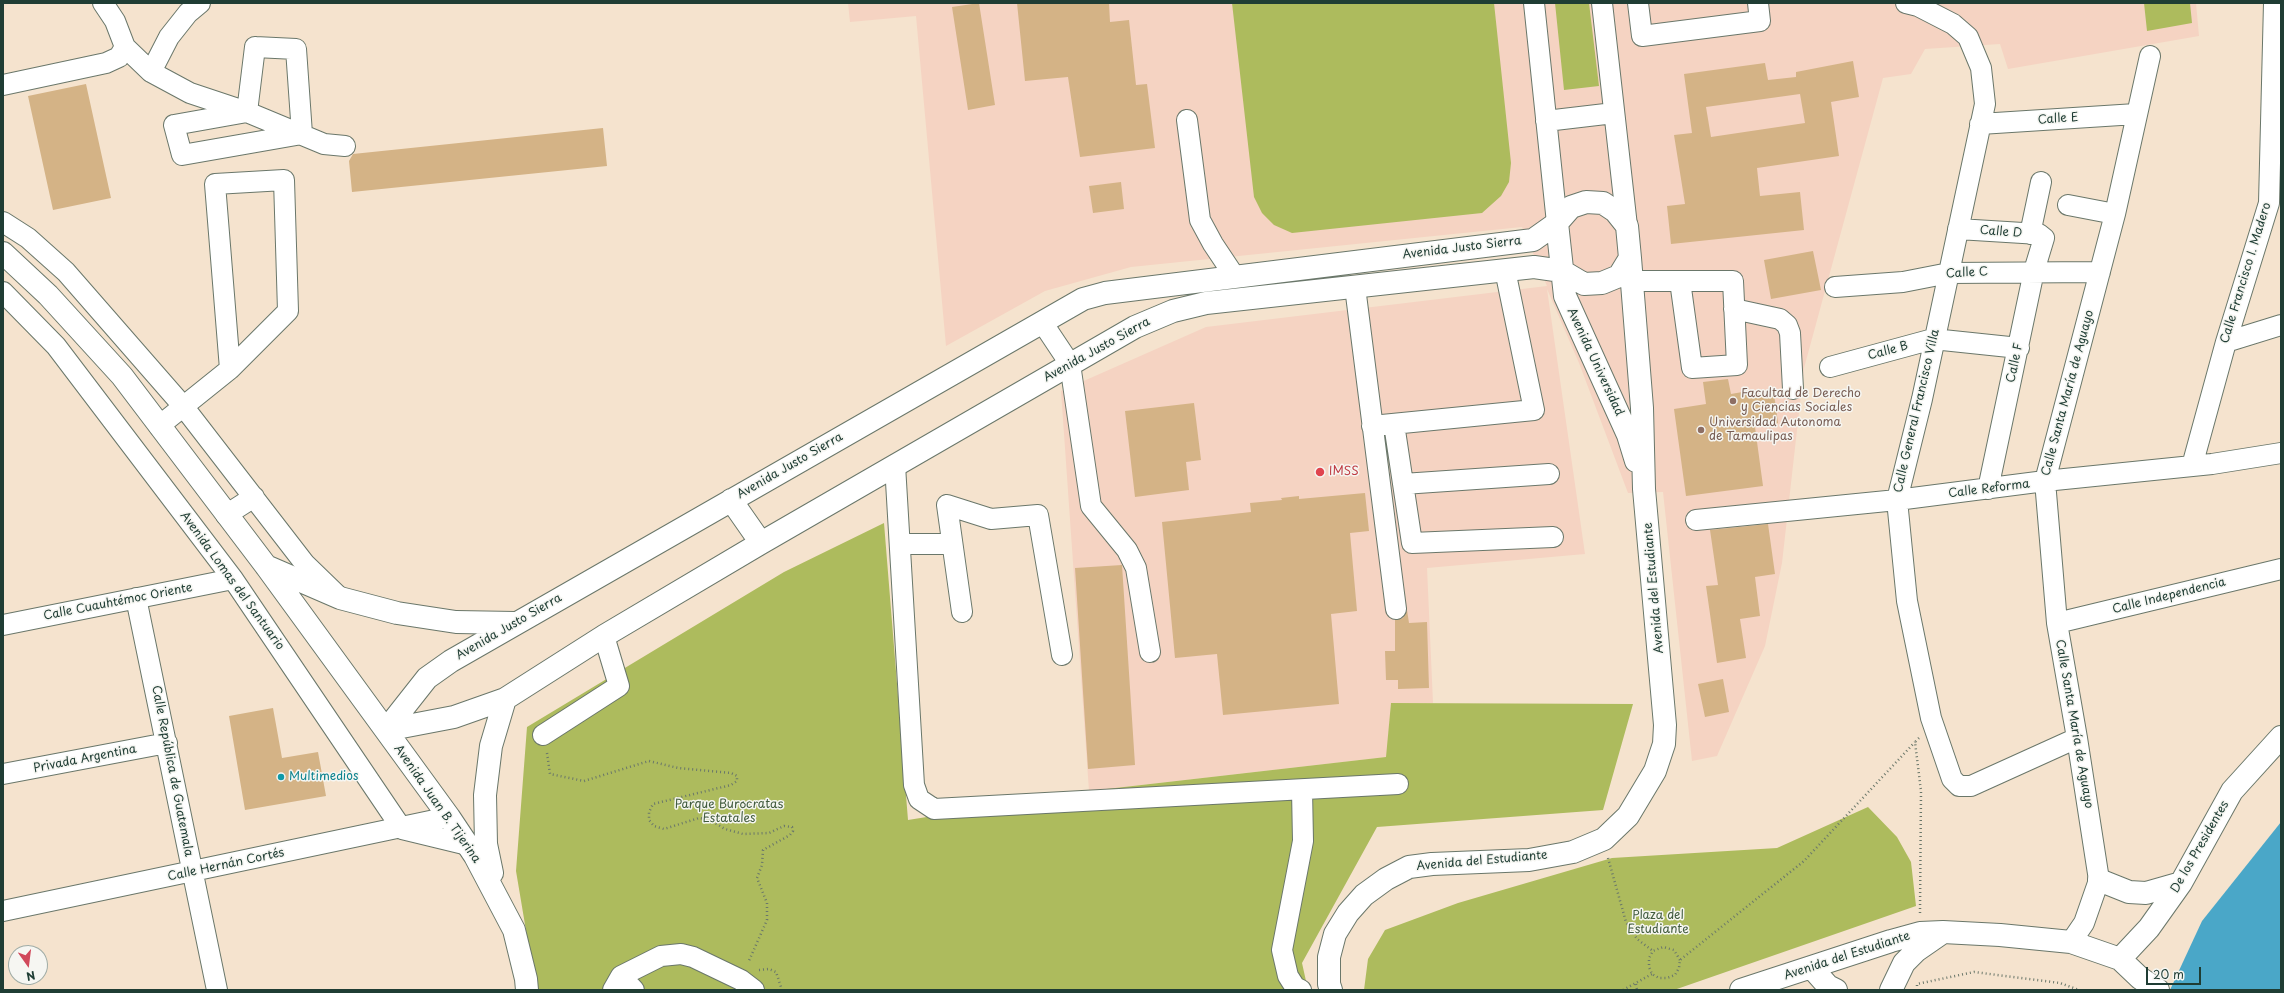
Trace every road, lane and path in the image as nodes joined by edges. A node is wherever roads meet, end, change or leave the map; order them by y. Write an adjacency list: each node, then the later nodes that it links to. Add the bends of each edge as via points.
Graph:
1 (103, 3): 9 (street, via 115,21)
2 (200, 3): 11 (street, via 188,13 169,37)
3 (1534, 3): 18 (street, Avenida Universidad)
4 (1602, 3): 15 (street)
5 (1638, 3): 6 (street, via 1642,36 1760,22)
6 (1758, 3)
7 (1906, 3): 19 (street, Calle General Francisco Villa, via 1918,6 1953,24 1968,37 1981,68 1985,104)
8 (2274, 3): 12 (street, Calle Francisco I. Madero)
9 (126, 47): 11 (street); 13 (street, via 119,57 106,63)
10 (2150, 56): 16 (street, Calle Santa María de Aguayo)
11 (151, 72): 14 (street, via 190,93)
12 (2276, 81): 23 (street, Calle Francisco I. Madero)
13 (3, 85)
14 (247, 112): 20 (street); 20 (street, via 255,47 296,49); 20 (street, via 174,125 182,155)
15 (1614, 113): 18 (street); 28 (street)
16 (2136, 114): 19 (street, Calle E); 25 (street, Calle Santa María de Aguayo)
17 (1187, 120): 38 (street, via 1200,220)
18 (1546, 121): 27 (street, Avenida Universidad)
19 (1980, 124): 29 (street, Calle General Francisco Villa)
20 (302, 134): 21 (street, via 324,144)
21 (345, 146)
22 (2041, 182): 30 (street, Calle F)
23 (2275, 202): 50 (street, Calle Francisco I. Madero)
24 (2068, 205): 25 (street)
25 (2115, 214): 36 (street, Calle Santa María de Aguayo)
26 (3, 222): 56 (street, via 28,238 66,272)
27 (1557, 223): 28 (main road, Avenida Justo Sierra, via 1571,207 1586,202 1604,203 1615,211); 34 (main road, Avenida Universidad); 38 (main road, Avenida Justo Sierra, via 1533,240)
28 (1627, 226): 32 (main road)
29 (1958, 228): 30 (street, Calle D); 37 (street, Calle General Francisco Villa)
30 (2037, 236): 35 (street, Calle F)
31 (3, 254): 45 (main road)
32 (1630, 258): 34 (main road, Avenida Justo Sierra, via 1619,276 1602,283 1584,284); 39 (main road, Avenida Universidad)
33 (1504, 270): 34 (main road, Avenida Justo Sierra, via 1534,267); 41 (main road, Avenida Justo Sierra); 57 (street, via 1534,410)
34 (1562, 271): 66 (main road, Avenida Universidad, via 1564,296 1628,435)
35 (2034, 271): 36 (street, Calle C); 37 (street, Calle C); 51 (street, Calle F)
36 (2100, 272): 64 (street, Calle Santa María de Aguayo)
37 (1949, 273): 42 (street, Calle C, via 1903,282); 49 (street, Calle General Francisco Villa)
38 (1235, 277): 46 (main road, Avenida Justo Sierra, via 1105,293 1084,299)
39 (1632, 281): 40 (street); 66 (main road, Avenida Universidad, via 1642,408)
40 (1680, 281): 44 (street, via 1733,281); 44 (street, via 1692,368 1737,365)
41 (1355, 287): 52 (main road, Avenida Justo Sierra, via 1206,303 1173,311 1135,327); 59 (street)
42 (1835, 288)
43 (3, 292): 48 (street, Avenida Lomas del Santuario)
44 (1734, 309): 55 (street, via 1780,319 1787,325 1790,333)
45 (68, 317): 48 (street); 58 (main road, via 122,376)
46 (1042, 322): 52 (street); 69 (main road, Avenida Justo Sierra)
47 (2281, 326): 50 (street)
48 (44, 333): 79 (street, Avenida Lomas del Santuario)
49 (1933, 339): 51 (street, Calle B); 53 (street, Calle B); 70 (street, Calle General Francisco Villa, via 1922,399)
50 (2226, 342): 62 (street, Calle Francisco I. Madero)
51 (2019, 348): 67 (street, Calle F)
52 (1070, 364): 61 (main road, Avenida Justo Sierra); 88 (street, via 1091,506 1127,550 1136,568)
53 (1830, 367)
54 (230, 369): 54 (street, via 215,184 284,180 288,311); 56 (street)
55 (1793, 389)
56 (183, 406): 58 (street); 68 (street)
57 (1394, 424): 59 (street); 65 (street)
58 (159, 426): 71 (main road)
59 (1372, 426): 82 (street)
60 (2281, 453): 62 (street, Calle Reforma)
61 (895, 465): 74 (main road, Avenida Justo Sierra); 75 (street)
62 (2192, 466): 64 (street, Calle Reforma)
63 (1549, 474): 65 (street)
64 (2045, 481): 67 (street, Calle Reforma); 85 (street, Calle Santa María de Aguayo)
65 (1403, 484): 73 (street, via 1412,543)
66 (1644, 489): 103 (main road, Avenida del Estudiante, via 1661,664 1664,744 1655,771 1643,794 1628,816)
67 (1988, 489): 70 (street, Calle Reforma)
68 (254, 497): 71 (street); 81 (street, via 305,564)
69 (731, 500): 74 (main road); 84 (main road, Avenida Justo Sierra)
70 (1897, 500): 72 (street, Calle Reforma); 91 (street, Calle General Francisco Villa, via 1907,601)
71 (226, 515): 77 (main road)
72 (1696, 520)
73 (1553, 537)
74 (761, 543): 87 (main road, Avenida Justo Sierra)
75 (900, 544): 76 (street); 100 (street, via 914,786 918,799 934,809)
76 (952, 544): 83 (street); 89 (street, via 947,505 991,519 1038,515)
77 (266, 566): 81 (main road); 92 (main road)
78 (2281, 569): 85 (street, Calle Independencia)
79 (233, 579): 80 (street, Calle Cuauhtémoc Oriente); 102 (street, Avenida Lomas del Santuario)
80 (136, 598): 86 (street, Calle Cuauhtémoc Oriente); 97 (street, Calle República de Guatemala)
81 (340, 598): 84 (main road, via 397,613 456,622)
82 (1396, 609)
83 (962, 612)
84 (515, 623): 92 (main road, Avenida Justo Sierra, via 427,678)
85 (2057, 623): 95 (street, Calle Santa María de Aguayo)
86 (3, 625)
87 (604, 636): 90 (main road, Avenida Justo Sierra); 93 (street, via 619,686)
88 (1150, 652)
89 (1062, 655)
90 (505, 699): 92 (main road, Avenida Justo Sierra, via 454,717); 108 (main road, via 491,746 485,795 486,844)
91 (1933, 723): 95 (street, Calle General Francisco Villa, via 1952,779 1960,786 1971,786); 96 (path)
92 (386, 730): 101 (main road, Avenida Juan B. Tijerina)
93 (543, 735): 120 (path, via 550,774 584,781 649,761 678,768 731,773 737,776 737,781 731,785 653,804 649,820 654,826 664,829 699,818 743,834 769,833 784,826 792,827 794,831 790,835 763,850 762,865 757,878 767,903 767,920)
94 (2281, 737): 107 (main road, De los Presidentes, via 2232,790)
95 (2077, 738): 106 (street, Calle Santa María de Aguayo)
96 (1915, 742): 111 (path, via 1921,791); 115 (path, via 1804,861)
97 (167, 743): 98 (street, Privada Argentina); 105 (street, Calle República de Guatemala)
98 (3, 774)
99 (1398, 784): 100 (street)
100 (1302, 790): 125 (street, via 1303,841 1282,950 1288,976)
101 (449, 817): 102 (street, Calle Hernán Cortés); 104 (main road, Avenida Juan B. Tijerina)
102 (402, 829): 104 (street); 105 (street, Calle Hernán Cortés)
103 (1604, 839): 113 (path, via 1617,896 1626,922 1637,939); 126 (main road, Avenida del Estudiante, via 1573,852 1529,860 1409,867 1386,879 1364,895 1348,913 1335,934 1329,957)
104 (468, 845): 108 (main road, Avenida Juan B. Tijerina)
105 (192, 873): 109 (street, Calle Hernán Cortés); 122 (street, Calle República de Guatemala)
106 (2099, 880): 107 (main road, via 2129,892 2146,893); 112 (street, Calle Santa María de Aguayo, via 2087,917)
107 (2181, 883): 114 (main road, De los Presidentes, via 2149,928)
108 (495, 892): 123 (main road, Avenida Juan B. Tijerina, via 514,930)
109 (3, 911)
110 (1943, 932): 111 (main road, Avenida del Estudiante); 112 (main road, Avenida del Estudiante); 130 (main road, via 1904,962)
111 (1920, 934): 116 (main road, Avenida del Estudiante)
112 (2071, 942): 114 (main road, Avenida del Estudiante)
113 (1653, 952): 115 (path, via 1663,947 1674,950); 117 (path, via 1649,958)
114 (2120, 959): 133 (main road, via 2140,978)
115 (1680, 960): 117 (path, via 1675,975 1659,978)
116 (1812, 968): 121 (main road); 129 (main road, Avenida del Estudiante)
117 (1652, 974): 119 (path)
118 (617, 983): 120 (street, via 661,956 681,954 693,957); 124 (street)
119 (1636, 984): 127 (path); 128 (path)
120 (747, 985)
121 (1831, 989)
122 (217, 990)
123 (527, 990)
124 (634, 990)
125 (1300, 990)
126 (1331, 990)
127 (1623, 990)
128 (1638, 990)
129 (1741, 990)
130 (1891, 990)
131 (1917, 990): 132 (path, via 1917,984 1974,972 2060,983)
132 (2079, 990)
133 (2158, 990)

